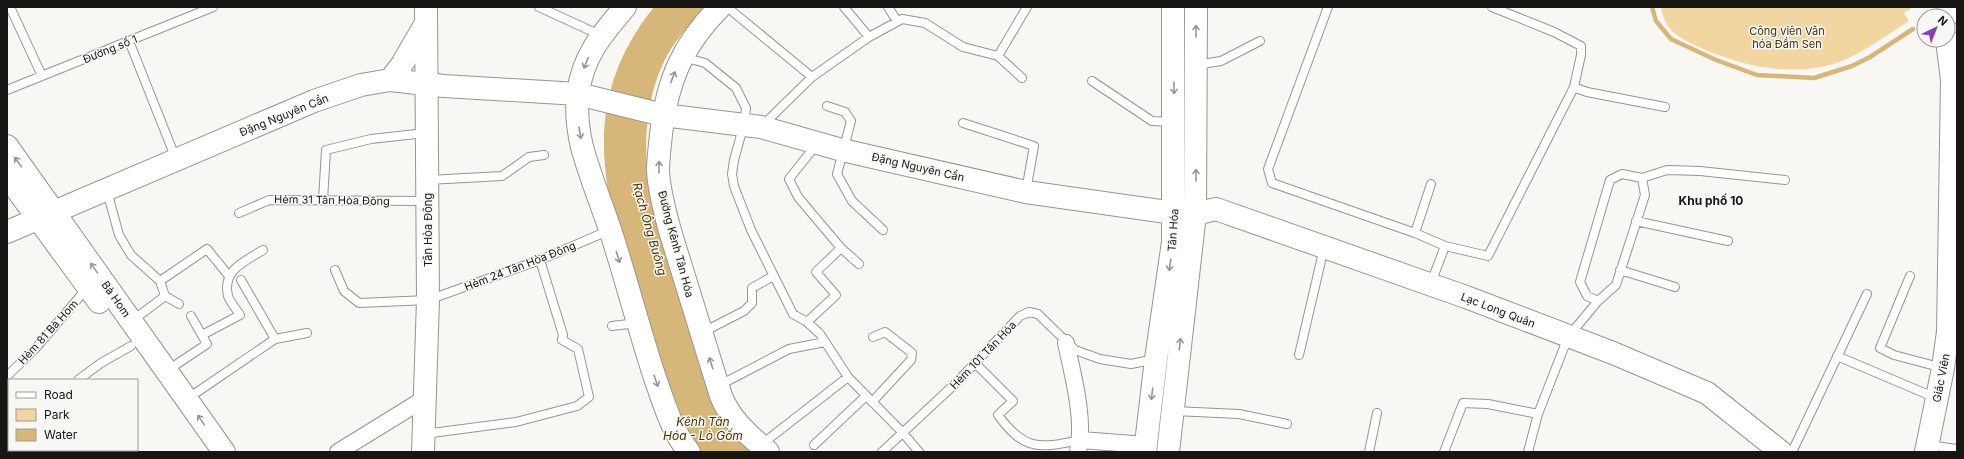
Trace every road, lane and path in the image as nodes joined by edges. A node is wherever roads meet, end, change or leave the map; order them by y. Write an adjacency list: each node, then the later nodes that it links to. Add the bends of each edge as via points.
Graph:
1 (213, 7): 18 (lane, Đường số 1)
2 (540, 7): 16 (lane)
3 (625, 7): 16 (main road)
4 (720, 7): 21 (main road, Đường Kênh Tân Hóa)
5 (727, 7): 25 (lane)
6 (844, 7): 17 (lane)
7 (888, 7): 15 (lane)
8 (1027, 7): 22 (lane)
9 (1173, 7): 23 (main road, Tân Hóa)
10 (1196, 7): 23 (main road, Tân Hóa, one-way to 10)
11 (1328, 7): 63 (lane, via 1268,169 1272,184)
12 (1492, 7): 31 (lane, via 1554,32 1580,46 1581,55)
13 (10, 10): 24 (lane)
14 (426, 14): 27 (main road, via 401,66); 30 (main road, Tân Hòa Đông)
15 (897, 21): 17 (lane); 22 (lane, via 902,19 925,23 963,47)
16 (600, 35): 33 (main road, one-way to 33, via 582,73)
17 (869, 37): 25 (lane)
18 (130, 40): 24 (lane, Đường số 1); 45 (lane)
19 (1260, 41): 23 (lane, via 1221,61)
20 (1949, 48): 28 (main road, Giác Viên)
21 (682, 56): 36 (main road, Đường Kênh Tân Hóa, one-way to 21, via 672,77); 39 (lane, via 705,63 736,88)
22 (998, 56): 26 (lane)
23 (1185, 63): 38 (main road, Tân Hóa, one-way to 38); 57 (main road, Tân Hóa, one-way to 23)
24 (42, 76): 32 (lane, Đường số 1)
25 (812, 77): 39 (lane)
26 (1022, 78)
27 (390, 80): 30 (main road, Đặng Nguyên Cẩn); 45 (main road, Đặng Nguyên Cẩn, via 361,85 314,101)
28 (1955, 80): 46 (main road, Giác Viên)
29 (1092, 81): 38 (lane, via 1152,121)
30 (428, 84): 33 (main road, Đặng Nguyên Cẩn); 40 (main road, Tân Hòa Đông)
31 (1574, 87): 35 (lane, via 1587,92); 65 (lane, via 1488,256)
32 (7, 90)
33 (578, 94): 36 (main road, Đặng Nguyên Cẩn); 60 (main road, one-way to 60, via 578,123 582,147)
34 (827, 106): 43 (lane, via 845,112 851,122)
35 (1665, 107)
36 (663, 114): 39 (main road, Đặng Nguyên Cẩn); 93 (main road, Đường Kênh Tân Hóa, one-way to 36, via 663,205 658,171)
37 (963, 123): 53 (lane, via 1034,146)
38 (1175, 123): 57 (main road, Tân Hóa)
39 (753, 126): 41 (main road, Đặng Nguyên Cẩn); 74 (lane, via 734,160 732,174 751,230)
40 (428, 133): 49 (main road, Tân Hòa Đông); 54 (lane, via 371,139 326,150)
41 (817, 143): 43 (main road, Đặng Nguyên Cẩn); 67 (lane, via 789,179 798,197)
42 (7, 146): 58 (main road, Bà Hom, one-way to 42)
43 (842, 150): 53 (main road, Đặng Nguyên Cẩn); 61 (lane, via 837,174 852,201)
44 (544, 155): 49 (lane, via 529,157 502,176)
45 (176, 160): 52 (main road, Đặng Nguyên Cẩn)
46 (1954, 170): 85 (main road, Giác Viên)
47 (7, 176): 58 (main road, Bà Hom)
48 (1642, 178): 50 (lane, via 1667,170); 59 (lane, via 1645,195); 84 (lane, via 1622,174 1610,180 1580,282 1587,296)
49 (428, 180): 55 (main road, Tân Hòa Đông)
50 (1785, 180)
51 (1431, 184): 63 (lane)
52 (107, 190): 58 (main road, Đặng Nguyên Cẩn); 77 (lane, via 119,235 131,255)
53 (1026, 192): 57 (main road, Đặng Nguyên Cẩn)
54 (323, 200): 55 (lane, Hẻm 31 Tân Hòa Đông); 56 (lane, Hẻm 31 Tân Hòa Đông, via 269,200)
55 (428, 201): 83 (main road, Tân Hòa Đông)
56 (239, 212)
57 (1185, 213): 66 (main road, Lạc Long Quân, via 1216,209); 103 (main road, Tân Hóa, one-way to 103, via 1173,242); 115 (main road, Tân Hóa, one-way to 57)
58 (48, 216): 62 (main road, Đặng Nguyên Cẩn); 79 (main road, Bà Hom); 88 (main road, Bà Hom, one-way to 58)
59 (1636, 221): 64 (lane); 72 (lane)
60 (610, 230): 69 (lane, Hẻm 24 Tân Hòa Đông); 90 (main road, one-way to 90)
61 (883, 230)
62 (7, 232)
63 (1415, 233): 65 (lane)
64 (1728, 241)
65 (1445, 246): 78 (lane)
66 (1324, 247): 78 (main road, Lạc Long Quân); 101 (lane)
67 (841, 248): 70 (lane); 89 (lane, via 816,272 836,295)
68 (263, 250): 73 (lane, via 234,268)
69 (540, 260): 83 (lane, Hẻm 24 Tân Hòa Đông); 120 (lane, via 563,335 562,340 578,349 589,396 577,406)
70 (859, 264)
71 (336, 270): 83 (lane, Hẻm 24 Tân Hòa Đông, via 344,291 359,303)
72 (1620, 270): 80 (lane); 84 (lane, via 1616,285)
73 (229, 276): 77 (lane, via 207,249); 94 (lane, via 228,297 240,315)
74 (773, 276): 89 (lane, via 793,314); 93 (lane, via 752,288 752,304 744,311)
75 (1910, 276): 104 (lane, via 1880,348 1894,355)
76 (241, 280): 97 (lane)
77 (160, 281): 82 (lane)
78 (1430, 284): 96 (main road, Lạc Long Quân)
79 (88, 286): 100 (main road, Bà Hom); 107 (lane, Hẻm 81 Bà Hom, via 35,349)
80 (1675, 287)
81 (1867, 294): 102 (lane)
82 (165, 296): 86 (lane); 88 (lane)
83 (428, 300): 113 (main road, Tân Hòa Đông)
84 (1598, 301): 96 (lane)
85 (1954, 301): 104 (main road, Giác Viên)
86 (179, 304)
87 (191, 316): 94 (lane)
88 (132, 321): 106 (main road, Bà Hom)
89 (807, 322): 98 (lane)
90 (637, 323): 91 (lane); 131 (main road, one-way to 131, via 672,425)
91 (612, 326)
92 (307, 333): 97 (lane)
93 (701, 333): 110 (main road, Đường Kênh Tân Hóa, one-way to 93)
94 (202, 335): 106 (lane, via 207,344)
95 (873, 337): 114 (lane, via 885,332 912,353 911,360)
96 (1568, 337): 117 (lane); 126 (main road, Lạc Long Quân, via 1707,393)
97 (275, 339): 112 (lane)
98 (826, 342): 108 (lane); 110 (lane, via 789,349)
99 (1066, 343): 103 (lane, Hẻm 101 Tân Hóa, via 1075,350 1100,359 1131,364); 105 (lane, Hẻm 101 Tân Hóa, via 1038,314 1029,312 1020,316); 122 (street, via 1076,390)
100 (130, 346): 109 (lane); 128 (main road, Bà Hom)
101 (1299, 355)
102 (1838, 356): 111 (lane); 126 (lane)
103 (1156, 359): 124 (main road, Tân Hóa, one-way to 124)
104 (1947, 362): 111 (main road, Giác Viên)
105 (975, 363): 119 (lane, Hẻm 101 Tân Hóa); 122 (lane, via 1013,400 998,415 1010,431 1025,442 1040,446)
106 (166, 370): 112 (main road, Bà Hom)
107 (7, 376)
108 (848, 377): 114 (lane); 123 (lane)
109 (79, 379)
110 (718, 386): 123 (main road, Đường Kênh Tân Hóa, via 725,406 736,424)
111 (1937, 398): 125 (main road, Giác Viên)
112 (186, 399): 129 (main road, Bà Hom, one-way to 112)
113 (424, 399): 120 (main road, Tân Hòa Đông); 130 (street)
114 (869, 399): 119 (lane); 121 (lane)
115 (1173, 410): 118 (lane, via 1239,414); 134 (main road, Tân Hóa)
116 (1377, 413): 135 (lane)
117 (1538, 414): 136 (lane, via 1488,404 1463,403); 137 (lane)
118 (1287, 424)
119 (903, 433): 132 (lane, Hẻm 101 Tân Hóa); 133 (lane)
120 (423, 443)
121 (814, 444)
122 (1080, 446): 124 (street)
123 (764, 449)
124 (1145, 449)
125 (1926, 449): 127 (lane)
126 (1779, 450)
127 (1957, 450)
128 (206, 452)
129 (224, 452)
130 (338, 452)
131 (689, 452)
132 (882, 452)
133 (919, 452)
134 (1168, 452)
135 (1369, 452)
136 (1444, 452)
137 (1528, 452)

